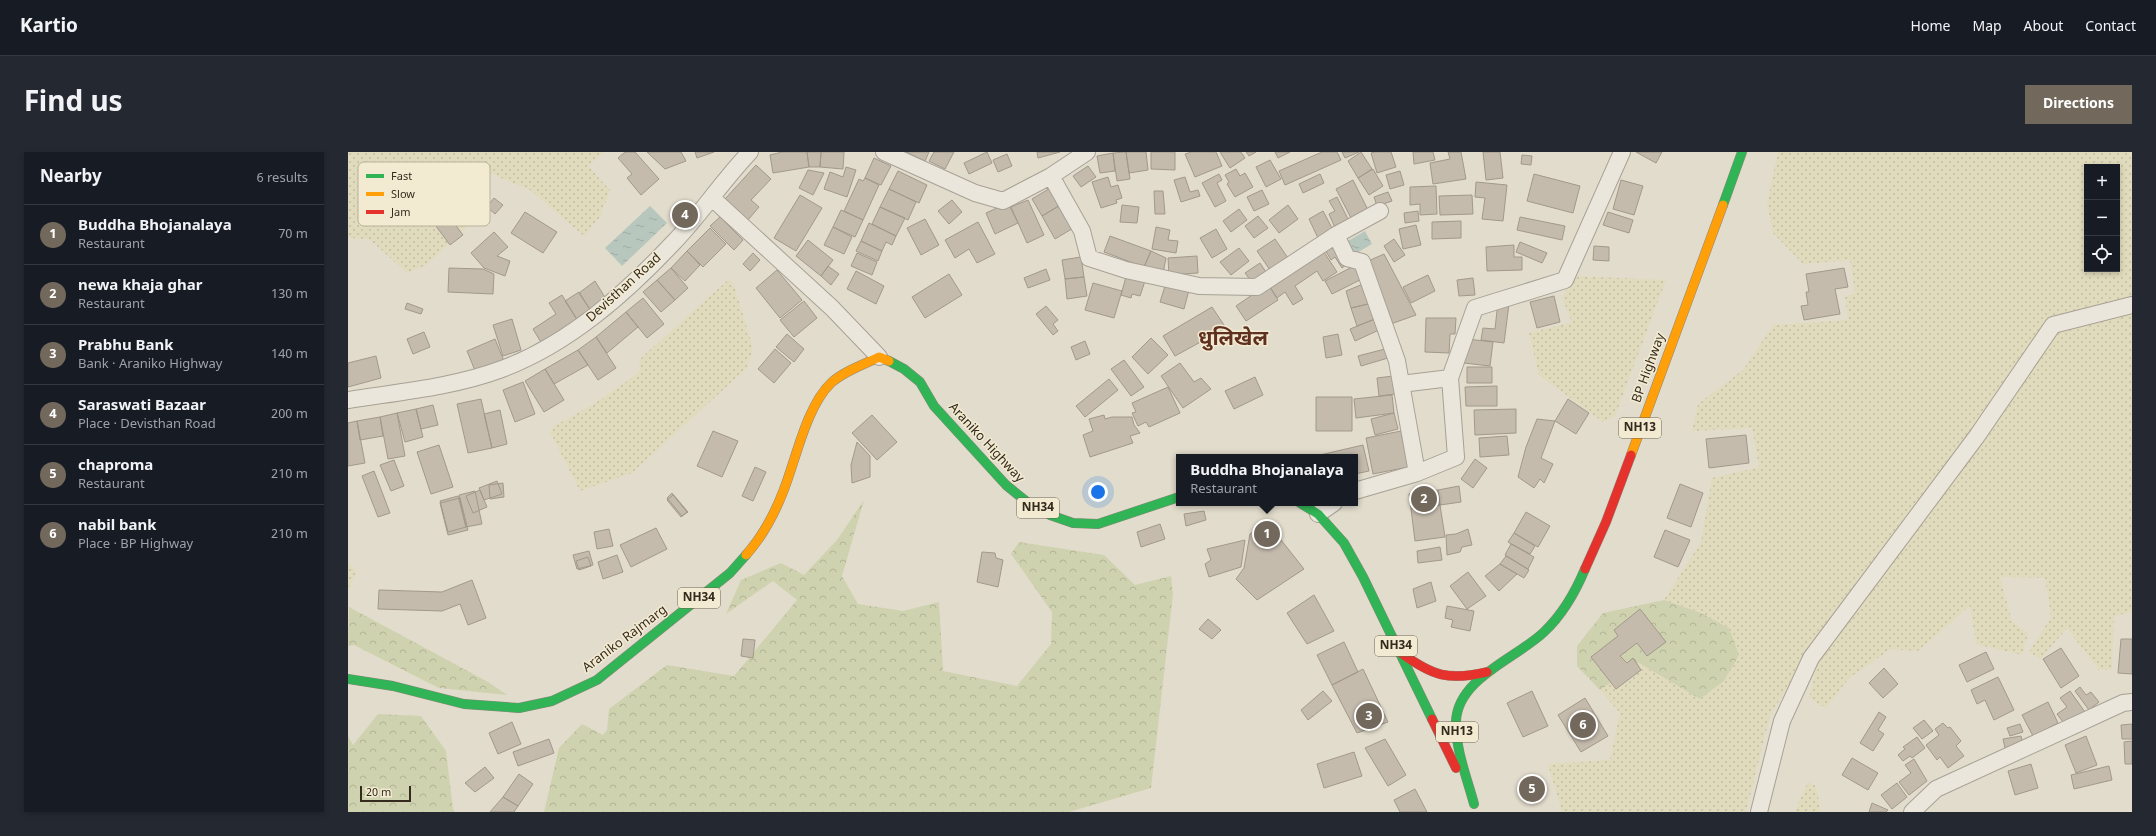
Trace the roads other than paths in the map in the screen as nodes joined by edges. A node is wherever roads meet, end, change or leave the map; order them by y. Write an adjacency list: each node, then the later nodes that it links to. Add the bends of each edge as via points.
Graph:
1 (750, 152): 7 (street, Devisthan Road)
2 (884, 152): 6 (street, via 975,193 1003,201)
3 (1088, 152): 6 (street)
4 (1622, 152): 12 (street, via 1564,280 1475,308)
5 (1742, 152): 22 (highway, BP Highway / NH13, via 1606,522 1576,591 1543,633)
6 (1051, 176): 9 (street, via 1082,231 1089,258 1126,270 1199,286 1256,287)
7 (712, 198): 11 (street, via 832,308); 14 (street, Devisthan Road, via 675,242 622,293 586,322 552,344 502,369 465,380)
8 (1380, 211): 9 (street)
9 (1336, 235): 13 (street, via 1347,258 1362,262 1397,361)
10 (2132, 305): 26 (street, via 2053,325 1977,436 1811,658 1782,721)
11 (879, 357): 17 (highway, Araniko Highway / NH34, via 911,374 924,387 933,406 1017,495 1032,505 1068,522 1098,524); 23 (highway, Araniko Rajmarg / NH34, via 845,373 831,383 820,396 804,431 783,493 761,538 730,573 597,680 552,701 519,708 495,708 464,704 393,686)
12 (1450, 378): 13 (street); 15 (street, via 1456,457)
13 (1401, 384): 15 (street)
14 (348, 400)
15 (1417, 473): 16 (street)
16 (1358, 490)
17 (1176, 498)
18 (1305, 506): 20 (highway, NH34)
19 (1330, 506): 20 (street)
20 (1318, 514): 21 (highway, NH34, via 1344,543)
21 (1399, 651): 22 (highway, BP Highway / NH13, via 1426,671 1445,677 1463,678); 25 (highway, NH34)
22 (1490, 671): 25 (highway, BP Highway / NH13, via 1465,693 1456,721 1461,758)
23 (348, 679)
24 (2132, 702): 27 (street, via 2123,703 1936,789)
25 (1476, 808)
26 (1759, 812)
27 (1912, 812)

